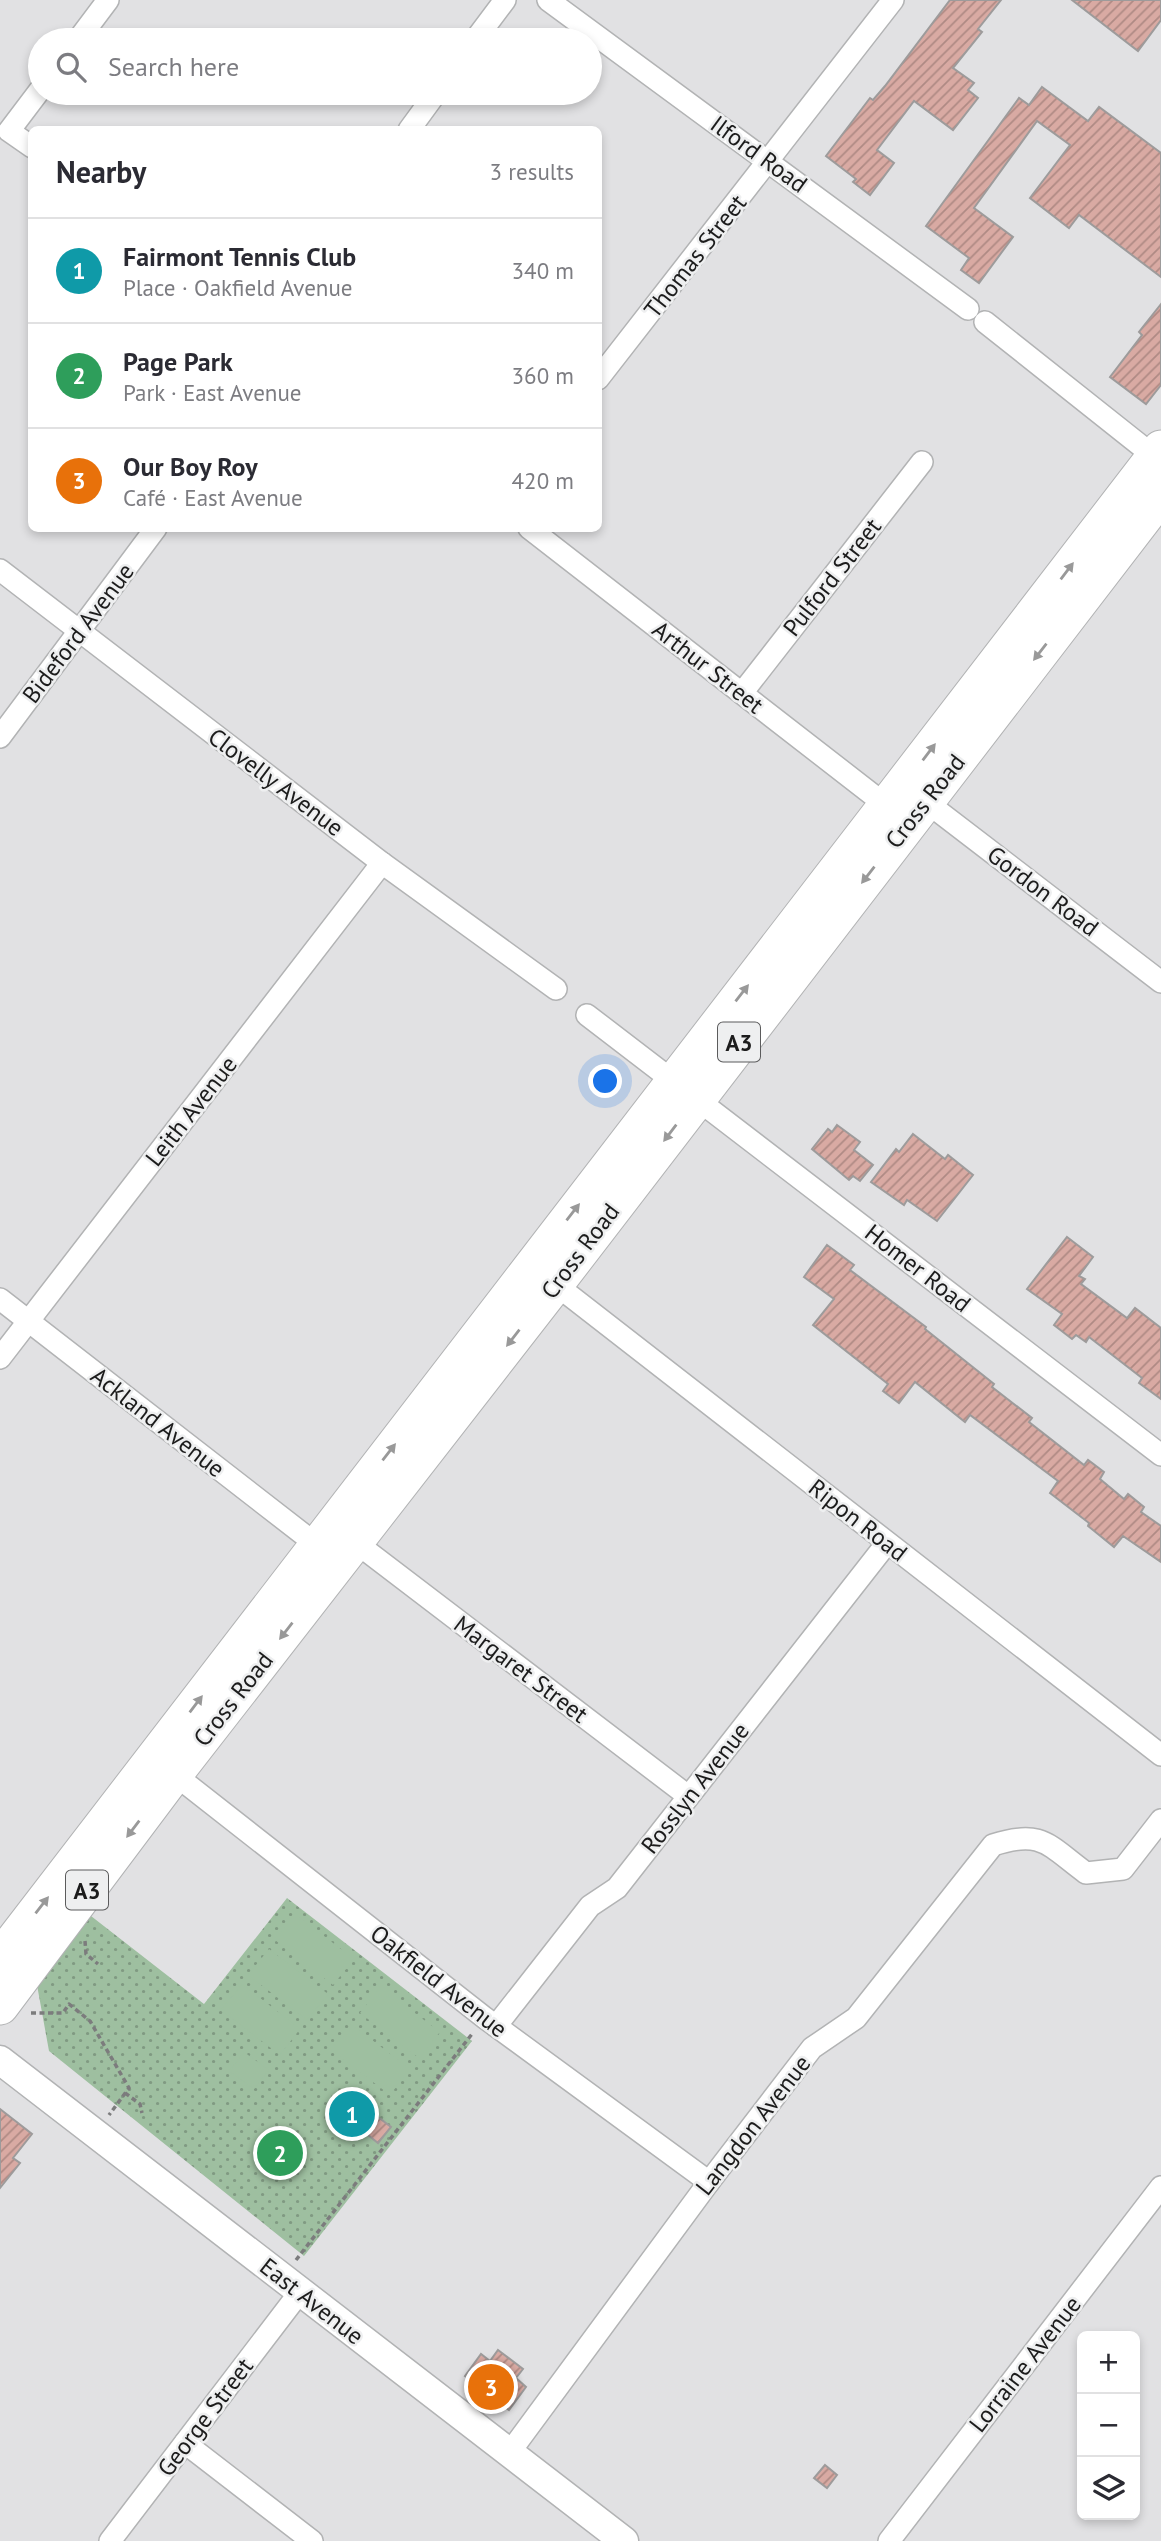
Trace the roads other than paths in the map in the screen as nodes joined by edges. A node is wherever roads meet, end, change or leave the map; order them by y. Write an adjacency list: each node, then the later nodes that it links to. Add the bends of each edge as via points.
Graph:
1 (108, 0): 5 (street)
2 (505, 0): 6 (street)
3 (548, 0): 7 (street, Ilford Road)
4 (893, 0): 13 (street, Thomas Street)
5 (87, 28)
6 (484, 28)
7 (586, 28)
8 (602, 40): 13 (street, Ilford Road)
9 (29, 105): 12 (street, via 9,131)
10 (427, 105): 11 (street)
11 (412, 126)
12 (28, 145)
13 (769, 162): 14 (street, Thomas Street); 15 (street, Ilford Road)
14 (602, 374)
15 (1158, 453): 17 (highway); 25 (highway, Cross Road / A3, one-way to 15)
16 (922, 462): 22 (street, Pulford Street)
17 (1159, 500): 24 (highway, Cross Road / A3, one-way to 24)
18 (153, 532): 21 (street, Bideford Avenue)
19 (534, 532): 22 (street, Arthur Street)
20 (0, 570): 21 (street, Clovelly Avenue)
21 (80, 631): 23 (street, Bideford Avenue); 26 (street, Clovelly Avenue)
22 (742, 693): 25 (street, Arthur Street)
23 (0, 737)
24 (925, 801): 25 (highway); 27 (street, Gordon Road); 30 (highway, Cross Road / A3, one-way to 30)
25 (887, 806): 30 (highway, Cross Road / A3, one-way to 25)
26 (383, 863): 28 (street, Clovelly Avenue); 33 (street, Leith Avenue)
27 (1161, 982)
28 (556, 989)
29 (587, 1015): 30 (street)
30 (685, 1089): 31 (highway, Cross Road / A3); 35 (street, Homer Road)
31 (543, 1275): 36 (highway, Cross Road / A3, one-way to 31); 37 (highway, Cross Road / A3, one-way to 37); 38 (street, Ripon Road)
32 (0, 1298): 33 (street, Ackland Avenue)
33 (28, 1321): 34 (street, Leith Avenue); 39 (street, Ackland Avenue)
34 (0, 1358)
35 (1161, 1455)
36 (348, 1506): 37 (highway); 39 (highway, Cross Road / A3)
37 (355, 1542): 39 (highway); 42 (street, Margaret Street)
38 (887, 1543): 40 (street, Ripon Road); 42 (street, Rosslyn Avenue)
39 (322, 1561): 41 (highway, Cross Road / A3)
40 (1161, 1755)
41 (164, 1766): 44 (highway, Cross Road / A3, one-way to 41); 45 (highway, Cross Road / A3, one-way to 45); 46 (street, Oakfield Avenue)
42 (688, 1796): 46 (street, Rosslyn Avenue, via 617,1888 590,1906)
43 (1161, 1820): 48 (street, Langdon Avenue, via 1123,1869 1086,1873 1042,1840 1017,1837 992,1845 856,2018 812,2049)
44 (0, 1959)
45 (11, 2010)
46 (490, 2022): 48 (street, Oakfield Avenue)
47 (0, 2060): 50 (street, East Avenue)
48 (709, 2182): 52 (street, Langdon Avenue)
49 (1161, 2187): 56 (street, Lorraine Avenue)
50 (291, 2285): 51 (street, George Street); 52 (street, East Avenue)
51 (185, 2443): 53 (street, George Street); 54 (street)
52 (510, 2452): 55 (street, East Avenue)
53 (110, 2541)
54 (312, 2541)
55 (624, 2541)
56 (889, 2541)

